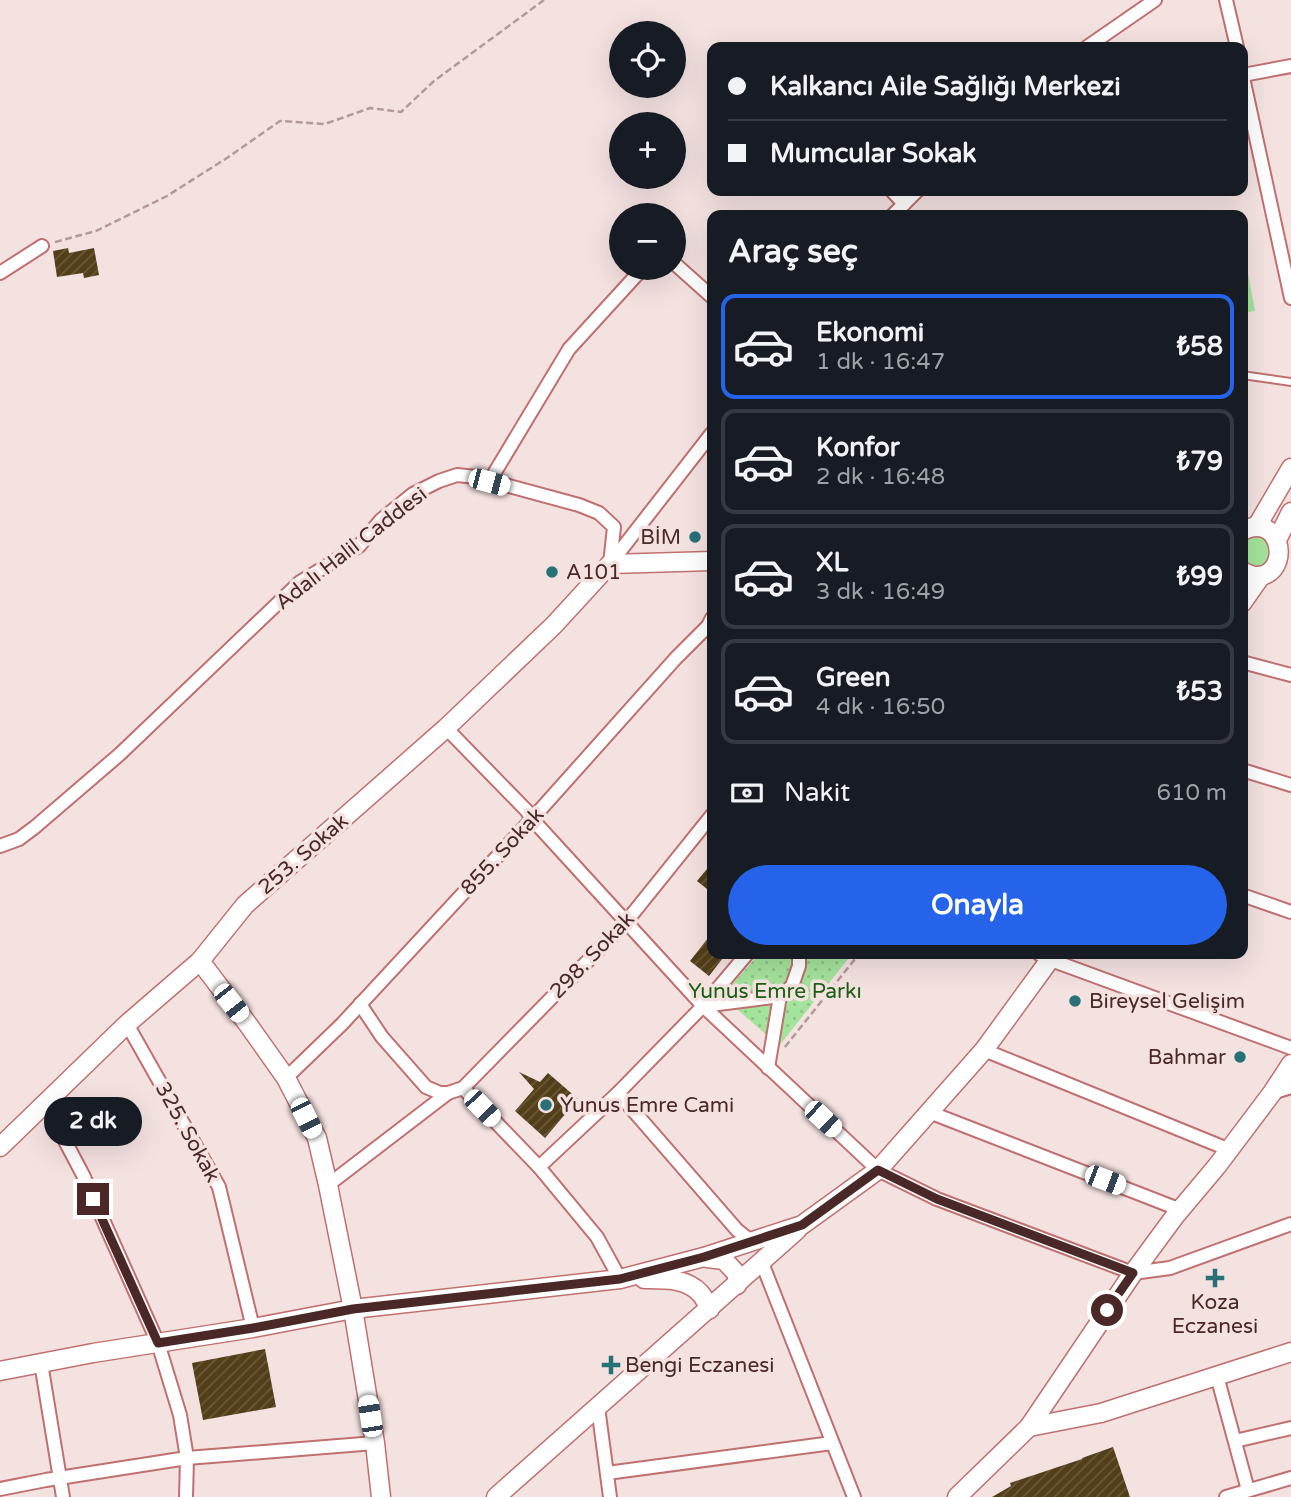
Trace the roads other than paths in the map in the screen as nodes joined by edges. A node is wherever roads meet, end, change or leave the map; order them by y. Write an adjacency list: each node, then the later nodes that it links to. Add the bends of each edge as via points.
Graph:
1 (1154, 0): 3 (street)
2 (1226, 0): 4 (street)
3 (1094, 42)
4 (1236, 42)
5 (1291, 66): 6 (street)
6 (1248, 73)
7 (1248, 97): 17 (street)
8 (897, 196): 10 (street)
9 (912, 196): 10 (street)
10 (904, 204): 11 (street)
11 (898, 210)
12 (42, 246): 13 (street)
13 (0, 273)
14 (686, 274): 16 (street)
15 (632, 280): 22 (street, via 569,349)
16 (707, 293)
17 (1291, 298)
18 (1248, 376): 19 (lane)
19 (1291, 382)
20 (707, 439): 27 (street)
21 (1291, 467): 24 (street)
22 (489, 482): 27 (street, Adalı Halil Caddesi, via 599,513 614,527); 39 (street, Adalı Halil Caddesi, via 457,475 413,494 359,546 300,582 120,754 35,828)
23 (1291, 512): 25 (street)
24 (1250, 528): 25 (street, via 1265,527)
25 (1284, 544): 28 (street)
26 (707, 561): 27 (street)
27 (610, 564): 34 (street, 253. Sokak, via 554,625)
28 (1276, 572): 29 (street); 30 (street)
29 (1248, 574)
30 (1248, 598)
31 (707, 629): 37 (street, 855. Sokak)
32 (1248, 664): 33 (street)
33 (1291, 675)
34 (446, 728): 37 (street); 47 (street, 253. Sokak, via 245,905)
35 (1248, 771): 36 (street)
36 (1291, 785)
37 (532, 818): 42 (street); 49 (street, 855. Sokak)
38 (707, 821): 42 (street, 298. Sokak)
39 (0, 846)
40 (1248, 897): 41 (street)
41 (1291, 912)
42 (626, 922): 50 (street); 58 (street, 298. Sokak)
43 (743, 959): 50 (street)
44 (799, 959): 48 (street, via 792,986)
45 (1046, 959): 53 (street)
46 (1056, 959): 52 (street)
47 (200, 961): 51 (street, 253. Sokak); 56 (street)
48 (780, 996): 50 (street); 55 (street)
49 (360, 1004): 56 (street, 855. Sokak); 59 (street, via 426,1087)
50 (703, 1006): 55 (street); 60 (street)
51 (127, 1024): 62 (street, 253. Sokak); 80 (street, 325. Sokak, via 219,1186)
52 (1291, 1048)
53 (984, 1050): 63 (street); 65 (street)
54 (1291, 1064): 61 (street)
55 (768, 1068): 67 (street)
56 (286, 1078): 68 (street, via 317,1138)
57 (1291, 1087): 61 (street)
58 (463, 1088): 59 (street); 66 (street)
59 (448, 1093): 68 (street)
60 (618, 1093): 66 (street); 72 (street)
61 (1272, 1093): 65 (street)
62 (45, 1103): 64 (street, 253. Sokak); 81 (street, via 83,1175)
63 (929, 1112): 67 (street); 69 (street)
64 (0, 1147)
65 (1230, 1150): 69 (street)
66 (539, 1167): 76 (street, via 597,1237)
67 (878, 1170): 71 (street); 75 (street, via 937,1199)
68 (328, 1185): 78 (street)
69 (1181, 1210): 75 (street)
70 (1291, 1224): 75 (street, via 1170,1268)
71 (802, 1225): 72 (street); 74 (street)
72 (752, 1242): 73 (street)
73 (704, 1257): 76 (street); 77 (street, via 724,1260 737,1274)
74 (762, 1263): 77 (street); 91 (street)
75 (1133, 1273): 87 (street)
76 (620, 1279): 78 (street); 79 (street, via 686,1283 701,1294)
77 (737, 1285): 79 (street)
78 (353, 1309): 80 (street); 90 (street)
79 (710, 1309): 86 (street)
80 (253, 1328): 81 (street)
81 (158, 1343): 83 (street); 92 (street, via 180,1415)
82 (1291, 1352): 85 (street)
83 (41, 1363): 84 (street); 94 (street)
84 (0, 1371)
85 (1217, 1376): 87 (street, via 1101,1413); 89 (street)
86 (598, 1406): 93 (street); 101 (street)
87 (1029, 1427): 104 (street)
88 (1291, 1427): 89 (street)
89 (1235, 1441): 97 (street)
90 (375, 1443): 92 (street); 100 (street)
91 (832, 1443): 93 (street); 103 (street)
92 (187, 1458): 94 (street); 99 (street)
93 (607, 1473): 102 (street)
94 (60, 1477): 96 (street); 98 (street)
95 (1291, 1478): 97 (street)
96 (0, 1489)
97 (1248, 1490): 105 (street)
98 (63, 1497)
99 (186, 1497)
100 (381, 1497)
101 (496, 1497)
102 (610, 1497)
103 (854, 1497)
104 (957, 1497)
105 (1226, 1497)

